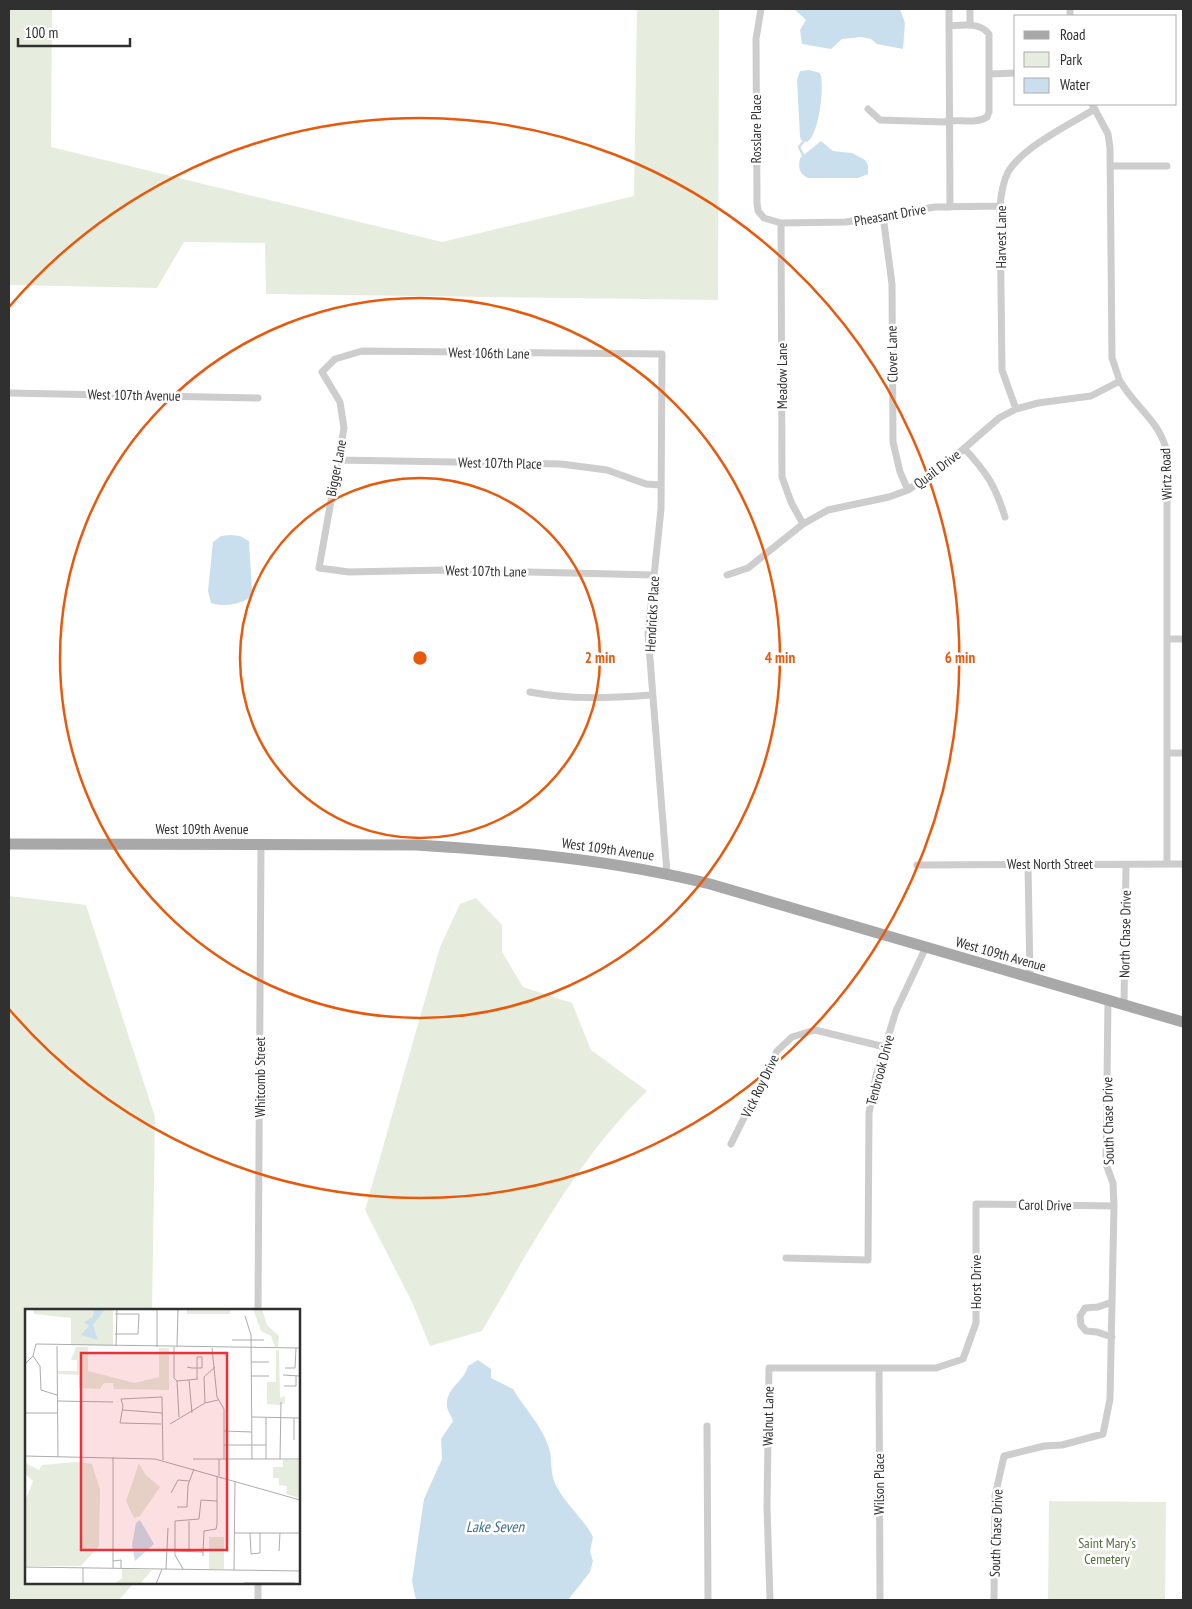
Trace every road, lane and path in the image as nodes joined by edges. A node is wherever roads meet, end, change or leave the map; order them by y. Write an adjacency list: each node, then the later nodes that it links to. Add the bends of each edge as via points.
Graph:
1 (761, 9): 5 (street, Rosslare Place)
2 (767, 9): 5 (street, Rosslare Place)
3 (949, 9): 7 (street)
4 (970, 9): 6 (street)
5 (760, 20): 18 (street, Rosslare Place, via 756,39 757,203 758,212 764,218)
6 (970, 25): 7 (street); 9 (street, via 980,26 989,34)
7 (949, 26): 12 (street)
8 (1014, 73): 9 (street)
9 (990, 74): 12 (street, via 987,117)
10 (1094, 106): 13 (street, Wirtz Road, via 1108,134); 15 (street, Harvest Lane, via 1032,147 1008,172)
11 (868, 109): 12 (street, via 880,120)
12 (950, 120): 16 (street)
13 (1110, 166): 14 (street); 21 (street, Wirtz Road, via 1111,340 1112,358)
14 (1166, 166)
15 (1000, 206): 16 (street, Pheasant Drive); 24 (street, Harvest Lane, via 1002,370)
16 (950, 207): 17 (street, Pheasant Drive)
17 (882, 216): 18 (street, Pheasant Drive, via 846,222); 28 (street, Clover Lane, via 892,284 893,442)
18 (780, 224): 30 (street, Meadow Lane, via 782,477)
19 (662, 354): 20 (street, West 106th Lane, via 362,351 335,360); 27 (street, Hendricks Place)
20 (322, 372): 26 (street, Bigger Lane, via 340,402 344,428)
21 (1120, 381): 24 (street, Quail Drive, via 1091,396); 34 (street, Wirtz Road, via 1158,428 1167,453)
22 (9, 393): 23 (street, West 107th Avenue)
23 (258, 398)
24 (1016, 409): 25 (street, Quail Drive, via 999,418)
25 (964, 448): 28 (street, Quail Drive, via 927,479); 29 (street, via 987,473 999,495)
26 (338, 460): 27 (street, West 107th Place, via 561,464 607,470 646,484); 31 (street, Bigger Lane)
27 (660, 485): 32 (street, Hendricks Place, via 661,509)
28 (908, 490): 30 (street, Quail Drive, via 828,510)
29 (1005, 517)
30 (803, 524): 33 (street, Quail Drive, via 748,568)
31 (319, 568): 32 (street, West 107th Lane, via 349,572 444,570)
32 (654, 575): 37 (street, Hendricks Place, via 648,634)
33 (727, 575)
34 (1167, 639): 35 (street); 38 (street, Wirtz Road)
35 (1183, 639)
36 (530, 692): 37 (street, via 594,699)
37 (651, 695): 47 (street, Hendricks Place)
38 (1167, 753): 39 (street); 43 (street, Wirtz Road)
39 (1183, 753)
40 (9, 844): 41 (main road, West 109th Avenue)
41 (261, 844): 47 (main road, West 109th Avenue, via 416,845 479,849); 59 (street, Whitcomb Street)
42 (1028, 864): 45 (street, West North Street); 46 (street, West North Street); 49 (street)
43 (1167, 864): 44 (street, West North Street); 46 (street, West North Street)
44 (1183, 864)
45 (917, 865)
46 (1126, 865): 51 (street, North Chase Drive)
47 (667, 873): 48 (main road, West 109th Avenue)
48 (926, 948): 49 (main road, West 109th Avenue); 53 (street, Tenbrook Drive, via 896,1011)
49 (1030, 978): 50 (main road, West 109th Avenue)
50 (1108, 999): 51 (main road, West 109th Avenue); 56 (street, South Chase Drive, via 1106,1164 1113,1183)
51 (1124, 1004): 52 (main road, West 109th Avenue)
52 (1183, 1022)
53 (885, 1048): 54 (street, Vick Roy Drive, via 815,1030 792,1037 777,1051); 57 (street, Tenbrook Drive, via 869,1114 868,1260)
54 (732, 1144)
55 (976, 1204): 56 (street, Carol Drive); 61 (street, Horst Drive, via 976,1323)
56 (1114, 1206): 58 (street, South Chase Drive)
57 (786, 1258)
58 (1112, 1302): 60 (street, South Chase Drive); 60 (street, via 1085,1308 1080,1316 1081,1325 1086,1330)
59 (258, 1309)
60 (1112, 1337): 69 (street, South Chase Drive, via 1110,1399 1103,1434 1004,1456 995,1496)
61 (964, 1358): 62 (street, Walnut Lane, via 936,1368)
62 (879, 1368): 67 (street, Walnut Lane, via 769,1368 767,1507); 68 (street, Wilson Place)
63 (707, 1426): 66 (street)
64 (258, 1584): 65 (street)
65 (258, 1600)
66 (708, 1600)
67 (770, 1600)
68 (880, 1600)
69 (994, 1600)

